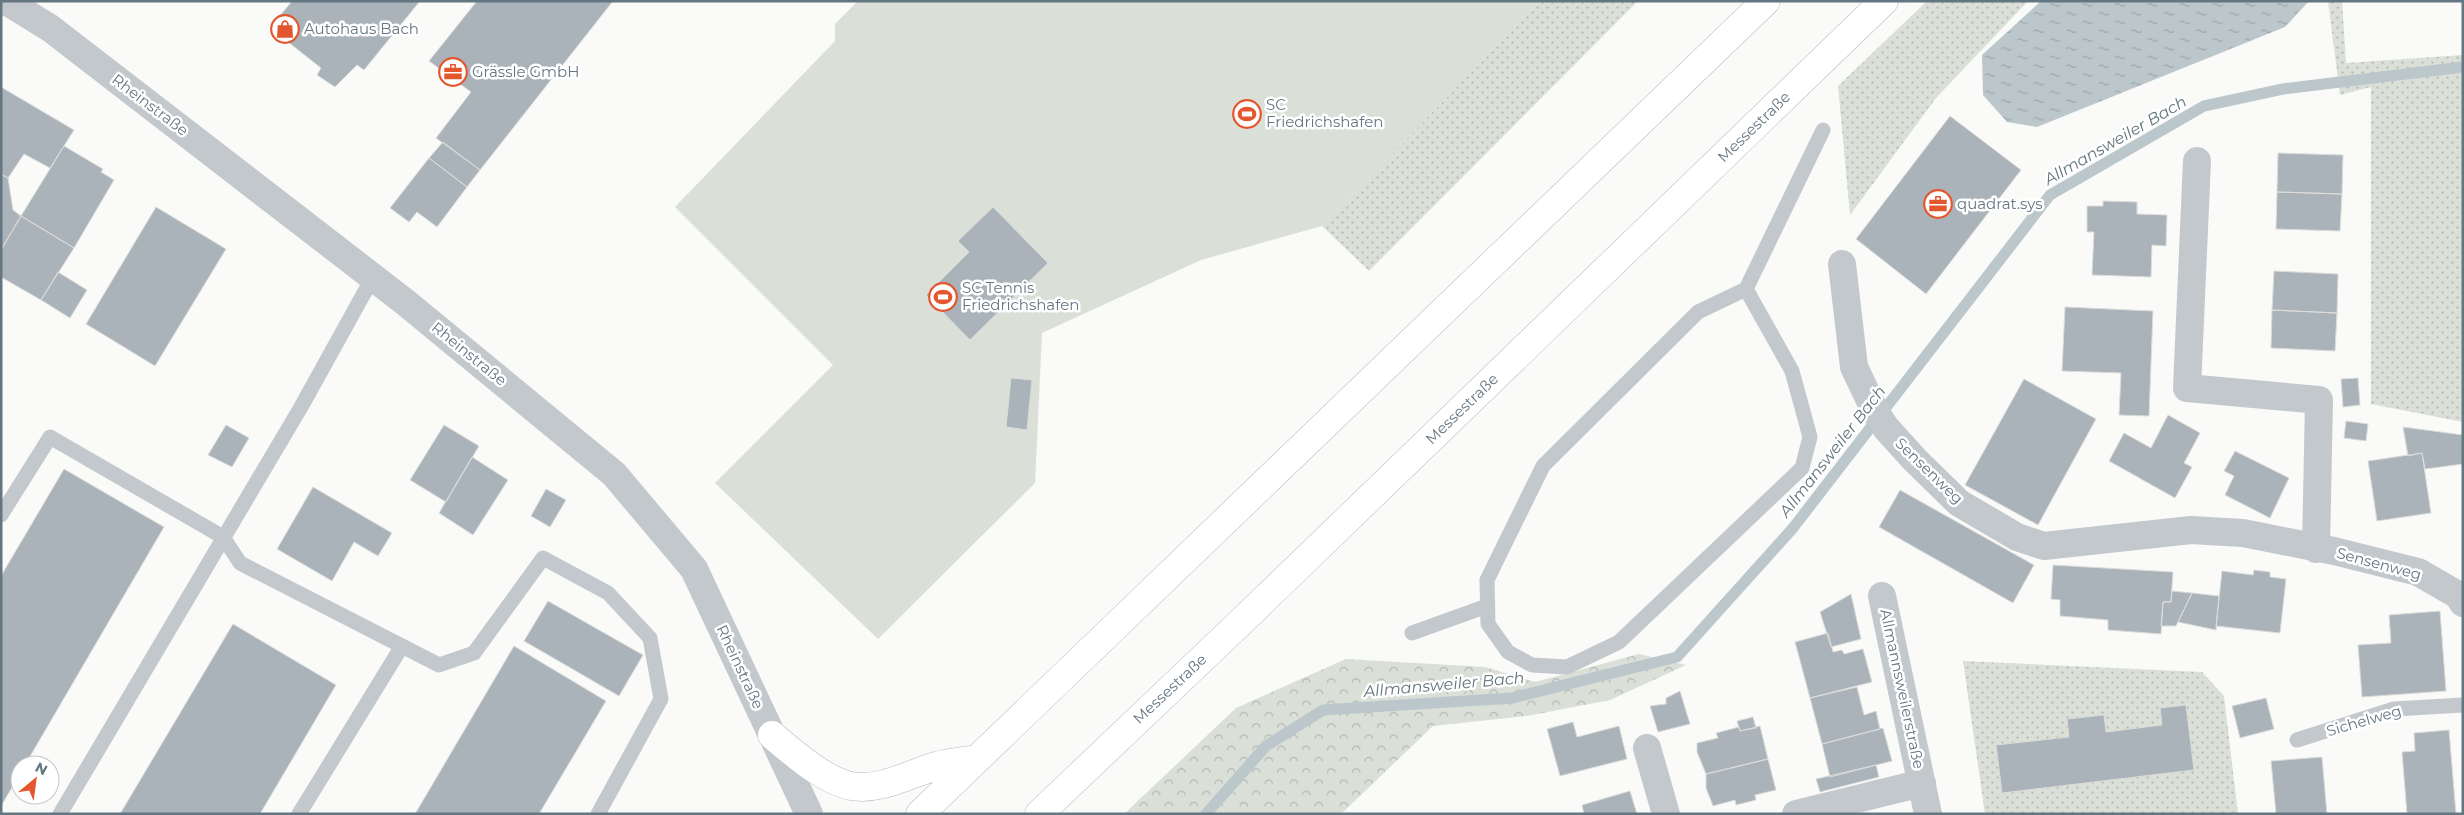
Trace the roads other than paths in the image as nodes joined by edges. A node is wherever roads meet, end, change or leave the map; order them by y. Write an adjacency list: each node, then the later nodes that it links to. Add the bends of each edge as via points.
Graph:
1 (6, 1): 7 (street, Rheinstraße, via 50,28)
2 (1766, 1): 21 (street)
3 (1884, 1): 28 (street, Messestraße)
4 (1823, 130): 8 (lane)
5 (2197, 161): 11 (street, Sensenweg, via 2187,388 2319,400)
6 (1842, 264): 11 (street, Sensenweg, via 1854,367 1881,419 1915,460 1959,503 2017,537 2044,546 2191,530 2243,533)
7 (373, 277): 10 (lane); 18 (street, Rheinstraße, via 614,474 694,568)
8 (1746, 289): 14 (lane, via 1698,312 1543,466 1487,580); 14 (lane, via 1792,370 1810,437 1802,468 1619,642 1567,667 1532,665 1508,652 1488,624)
9 (1, 515): 10 (lane, via 50,437)
10 (223, 537): 16 (lane, via 240,563); 23 (lane)
11 (2316, 549): 13 (street, Sensenweg, via 2418,572 2458,595)
12 (1882, 596): 22 (street, Allmannsweilerstraße)
13 (2463, 603)
14 (1488, 606): 15 (lane)
15 (1412, 633)
16 (402, 646): 24 (lane); 25 (lane, via 440,665 474,653 544,558 608,593 650,638 661,698)
17 (2463, 705): 19 (lane, Sichelweg, via 2394,710)
18 (772, 735): 21 (street, via 799,757 839,782 852,786 898,781 937,766); 26 (street, Rheinstraße)
19 (2297, 740)
20 (1647, 748): 29 (street)
21 (977, 759): 27 (street)
22 (1922, 782): 30 (street, Allmannsweilerstraße); 31 (street, Allmannsweilerstraße)
23 (60, 814)
24 (299, 814)
25 (598, 814)
26 (809, 814)
27 (920, 814)
28 (1039, 814)
29 (1666, 814)
30 (1796, 814)
31 (1928, 814)

